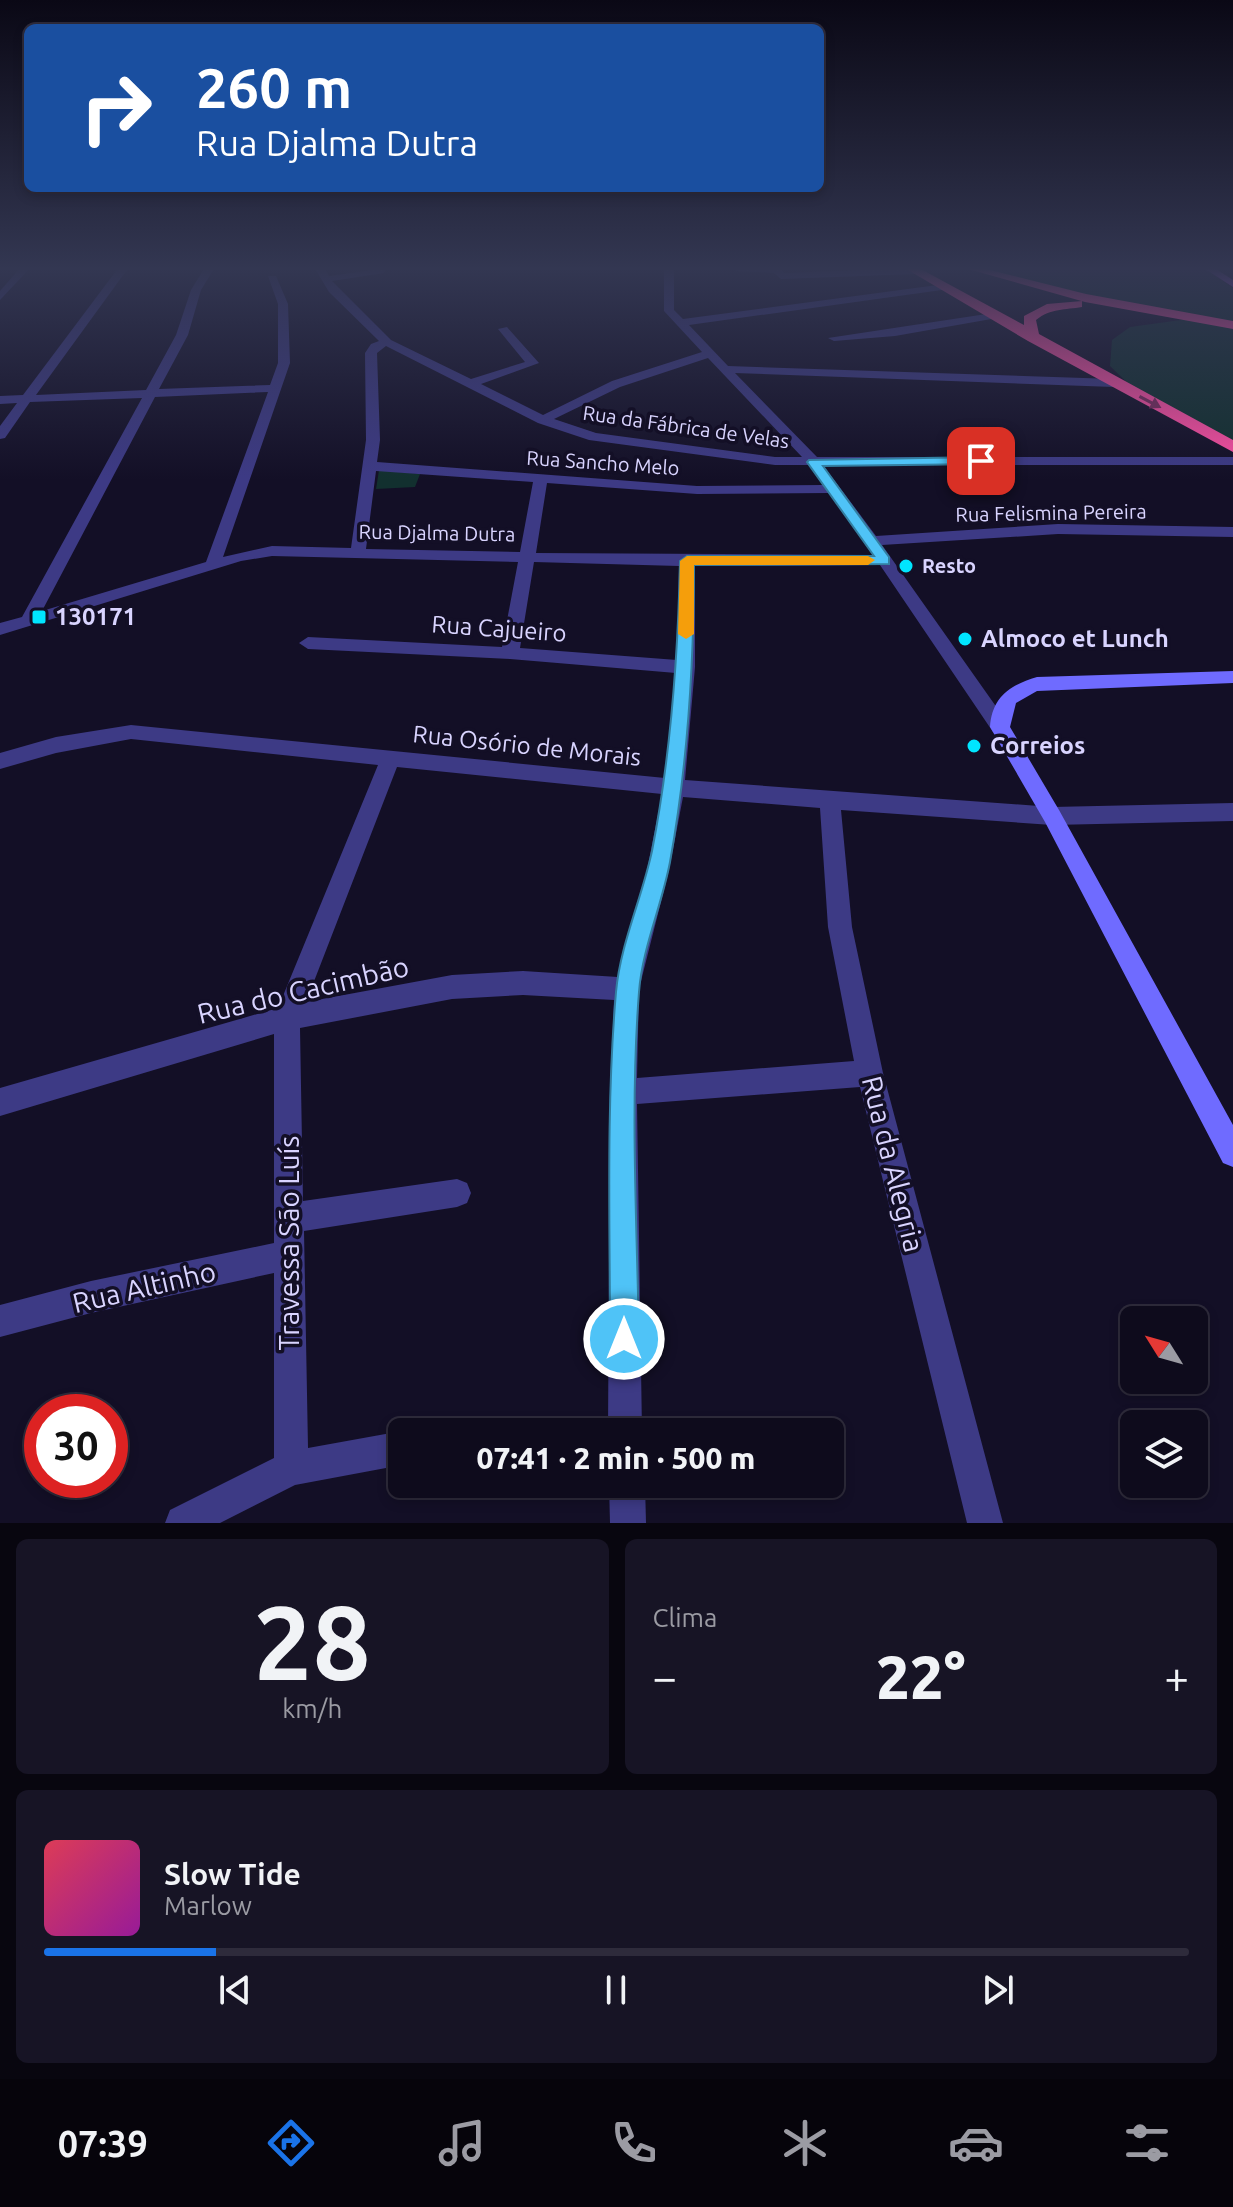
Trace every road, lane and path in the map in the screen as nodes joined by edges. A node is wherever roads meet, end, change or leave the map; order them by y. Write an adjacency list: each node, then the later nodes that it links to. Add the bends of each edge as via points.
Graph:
1 (71, 338): 15 (street)
2 (180, 338): 14 (street)
3 (284, 338): 13 (street, via 284,363)
4 (383, 338): 8 (street, Rua da Fábrica de Velas)
5 (511, 338): 11 (street, via 533,363)
6 (694, 338): 9 (street)
7 (1033, 338): 12 (highway)
8 (387, 342): 11 (street, Rua da Fábrica de Velas); 22 (street, via 371,353 373,440)
9 (708, 354): 10 (street); 17 (street)
10 (725, 369): 12 (street); 21 (street)
11 (472, 383): 17 (street, Rua da Fábrica de Velas)
12 (1114, 383): 19 (highway, one-way to 19)
13 (276, 388): 14 (street); 31 (street)
14 (151, 393): 15 (street); 32 (street)
15 (25, 399): 16 (street); 18 (street)
16 (0, 400)
17 (543, 420): 21 (street, Rua da Fábrica de Velas, via 594,437 747,459)
18 (0, 435)
19 (1233, 447)
20 (1233, 461): 21 (street, Rua da Fábrica de Velas)
21 (814, 462): 24 (street)
22 (368, 466): 23 (street, Rua Sancho Melo); 27 (street)
23 (541, 479): 24 (street, Rua Sancho Melo, via 697,490); 28 (street)
24 (834, 489): 26 (street)
25 (1233, 532): 26 (street, Rua Felismina Pereira, via 1058,529)
26 (871, 541): 29 (street)
27 (358, 551): 28 (street, Rua Djalma Dutra); 31 (street, Rua Djalma Dutra, via 272,551)
28 (525, 555): 30 (street, Rua Djalma Dutra); 35 (street)
29 (884, 560): 30 (street, Rua Djalma Dutra); 38 (street)
30 (687, 561): 36 (street)
31 (212, 566): 32 (street, Rua Djalma Dutra)
32 (28, 621): 33 (street, Rua Djalma Dutra)
33 (0, 629)
34 (308, 643): 35 (street, Rua Cajueiro)
35 (510, 653): 36 (street, Rua Cajueiro)
36 (686, 667): 41 (street)
37 (1233, 677): 38 (main road, via 1037,684 1010,696 1000,713)
38 (1000, 727): 44 (main road)
39 (391, 757): 40 (street, Rua Osório de Morais, via 131,732); 41 (street, Rua Osório de Morais); 46 (street)
40 (0, 761)
41 (674, 788): 42 (street, Rua Osório de Morais); 45 (street)
42 (830, 799): 44 (street, Rua Osório de Morais); 47 (street, Rua da Alegria, via 840,927)
43 (1233, 812): 44 (street, Rua Osório de Morais)
44 (1052, 816): 50 (main road)
45 (627, 989): 46 (street, Rua do Cacimbão, via 523,983 452,987); 48 (street)
46 (287, 1018): 49 (street, Rua do Cacimbão); 52 (street, Travessa São Luís)
47 (870, 1073): 48 (street); 61 (street, Rua da Alegria)
48 (623, 1092): 55 (street)
49 (0, 1102)
50 (1233, 1153)
51 (457, 1193): 52 (street)
52 (289, 1218): 53 (street, Travessa São Luís)
53 (289, 1255): 54 (street, Rua Altinho); 57 (street, Travessa São Luís)
54 (0, 1321)
55 (625, 1418)
56 (388, 1451): 57 (street)
57 (291, 1468): 59 (street)
58 (627, 1498): 60 (street)
59 (183, 1523)
60 (628, 1523)
61 (985, 1523)

